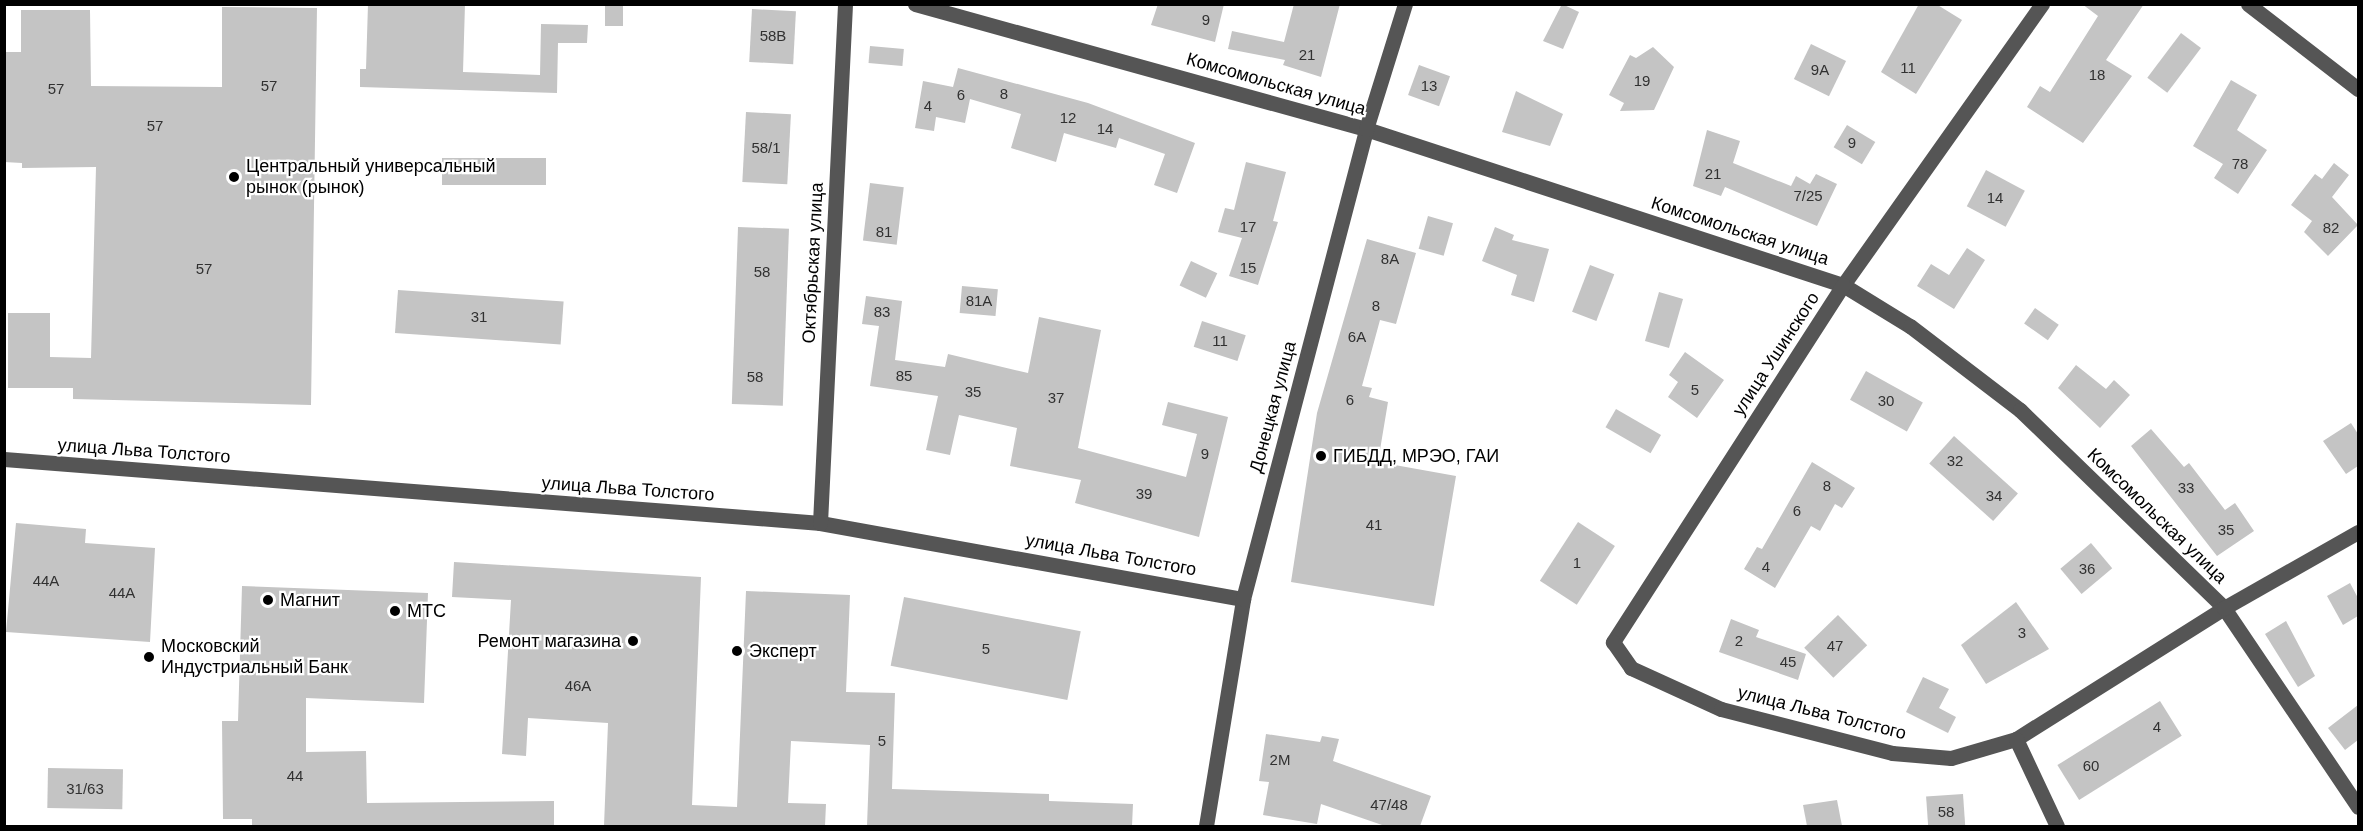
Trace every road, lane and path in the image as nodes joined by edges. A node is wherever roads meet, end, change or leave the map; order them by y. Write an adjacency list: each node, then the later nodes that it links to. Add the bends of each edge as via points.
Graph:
1 (845, 4): 10 (street, Октябрьская улица)
2 (915, 4): 7 (street, Комсомольская улица)
3 (1405, 4): 7 (street, Донецкая улица)
4 (2042, 4): 8 (street, улица Ушинского)
5 (2248, 4): 6 (street)
6 (2358, 89)
7 (1366, 129): 8 (street, Комсомольская улица); 12 (street, Донецкая улица)
8 (1844, 285): 13 (street, Комсомольская улица, via 1910,326 2020,410); 14 (street, улица Ушинского)
9 (4, 459): 10 (street, улица Льва Толстого)
10 (820, 523): 12 (street, улица Льва Толстого)
11 (2358, 532): 13 (street, улица Льва Толстого)
12 (1243, 599): 17 (street, Донецкая улица)
13 (2224, 608): 15 (street, улица Льва Толстого); 16 (street, Комсомольская улица)
14 (1613, 642): 15 (street, улица Льва Толстого, via 1631,668 1721,709 1826,738 1951,758)
15 (2016, 739): 18 (street)
16 (2358, 807)
17 (1206, 826)
18 (2057, 826)

